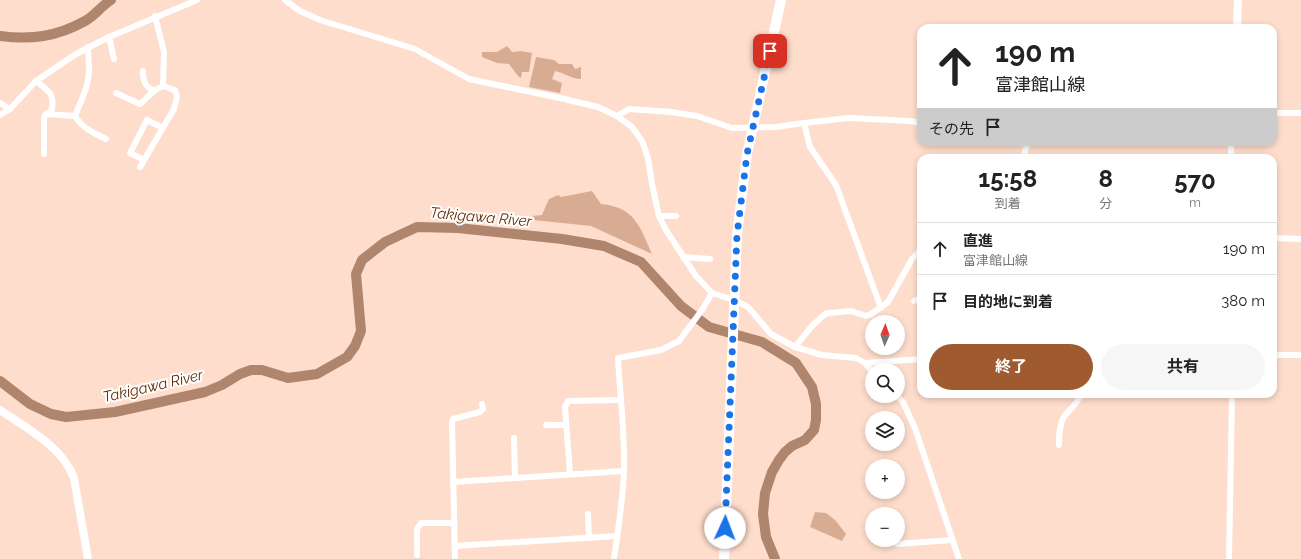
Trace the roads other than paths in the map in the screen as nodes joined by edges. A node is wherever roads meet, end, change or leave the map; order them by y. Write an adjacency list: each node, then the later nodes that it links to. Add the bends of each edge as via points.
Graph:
1 (197, 0): 5 (street)
2 (285, 0): 22 (street, via 300,11 320,20 415,49 469,79 598,107)
3 (781, 0): 26 (main road)
4 (1238, 0): 6 (street)
5 (156, 16): 7 (street); 12 (street, via 163,48)
6 (1237, 24)
7 (109, 37): 8 (street); 9 (street)
8 (88, 47): 11 (street); 21 (street, via 88,80)
9 (114, 59)
10 (143, 71): 13 (street, via 146,87)
11 (36, 81): 16 (street); 19 (street, via 51,93 53,98 52,109)
12 (163, 86): 13 (street); 25 (street, via 175,90 177,97 174,109)
13 (154, 91): 14 (street, via 140,104)
14 (116, 92)
15 (0, 103): 16 (street)
16 (10, 109): 20 (street)
17 (1277, 113): 18 (street)
18 (1301, 113)
19 (46, 114): 21 (street); 28 (street)
20 (0, 115)
21 (75, 116): 27 (street, via 84,127)
22 (617, 116): 26 (street, via 629,109 671,112 697,116 732,128); 31 (street, via 632,128 642,141 648,158)
23 (917, 122): 24 (street, via 848,118)
24 (804, 123): 26 (street); 42 (street, via 810,146 836,185)
25 (163, 128): 29 (street); 29 (street, via 147,120 130,153)
26 (752, 128): 39 (main road, via 742,186)
27 (106, 139)
28 (44, 154)
29 (144, 160): 30 (street)
30 (140, 167)
31 (659, 216): 32 (street); 36 (street)
32 (676, 216)
33 (1277, 238): 34 (street)
34 (1301, 239)
35 (917, 254): 42 (street, via 900,278 895,292)
36 (683, 257): 37 (street); 38 (street)
37 (710, 258)
38 (712, 293): 39 (street); 50 (street, via 679,341 661,350 618,358)
39 (734, 300): 43 (street, via 748,307 771,334); 73 (main road)
40 (917, 300): 41 (street)
41 (914, 301)
42 (881, 308): 43 (street, via 866,316 851,311 825,314)
43 (795, 348): 47 (street, via 822,355 856,358)
44 (1277, 355): 45 (street)
45 (1301, 355)
46 (917, 359): 47 (street)
47 (865, 363)
48 (1080, 398): 57 (street, via 1061,423)
49 (1232, 398): 75 (street)
50 (621, 400): 55 (street, via 568,401 565,406); 58 (street, via 624,423)
51 (903, 403): 66 (street, via 915,428)
52 (482, 404): 61 (street, via 483,409 480,412 453,419)
53 (0, 410): 70 (street, via 57,451 70,468)
54 (546, 425): 55 (street)
55 (566, 425): 59 (street)
56 (514, 438): 60 (street)
57 (1059, 445)
58 (624, 471): 59 (street); 64 (street)
59 (570, 474): 60 (street)
60 (516, 478): 61 (street)
61 (453, 482): 63 (street)
62 (588, 514): 65 (street)
63 (454, 523): 68 (street); 69 (street, via 421,523 417,529)
64 (617, 536): 65 (street); 72 (street)
65 (589, 538): 68 (street)
66 (952, 540): 67 (street); 74 (street)
67 (905, 543)
68 (455, 546): 71 (street)
69 (417, 555)
70 (88, 559)
71 (455, 559)
72 (614, 559)
73 (724, 559)
74 (959, 559)
75 (1229, 559)

